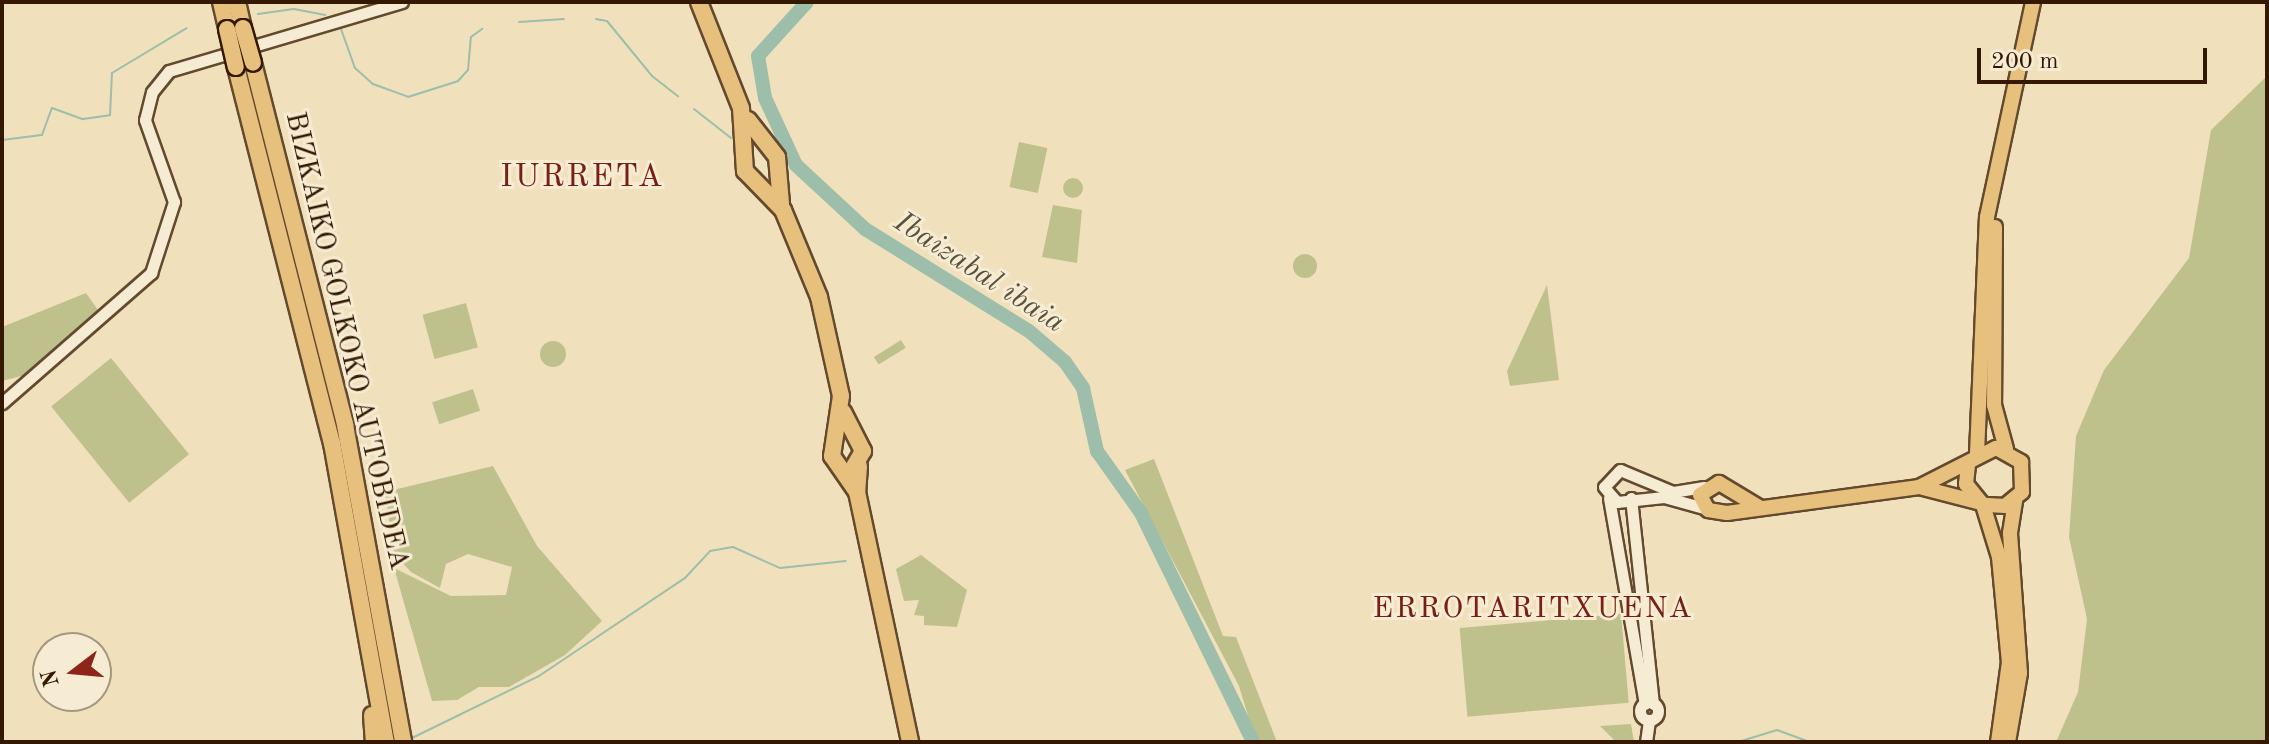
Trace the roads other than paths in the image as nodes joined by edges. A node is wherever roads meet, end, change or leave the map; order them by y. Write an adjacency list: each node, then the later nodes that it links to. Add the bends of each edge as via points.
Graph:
1 (221, 2): 8 (highway, BIZKAIKO GOLKOKO AUTOBIDEA)
2 (237, 2): 8 (highway, BIZKAIKO GOLKOKO AUTOBIDEA)
3 (402, 2): 17 (street, via 215,53 169,71 147,107 147,135 168,172 174,202 151,273)
4 (697, 2): 9 (highway)
5 (706, 2): 9 (highway)
6 (2033, 2): 22 (main road, via 1987,217)
7 (2041, 2): 21 (main road, via 1995,217 1993,374)
8 (235, 28): 10 (highway, BIZKAIKO GOLKOKO AUTOBIDEA, bridge)
9 (716, 41): 11 (highway)
10 (244, 65): 34 (highway, BIZKAIKO GOLKOKO AUTOBIDEA, via 328,352); 35 (highway, BIZKAIKO GOLKOKO AUTOBIDEA, via 332,443)
11 (741, 108): 12 (highway); 13 (highway)
12 (766, 149): 13 (highway); 14 (highway, via 779,162)
13 (748, 155): 15 (highway, via 747,176)
14 (776, 176): 15 (highway); 16 (highway)
15 (761, 184): 16 (highway)
16 (783, 210): 18 (highway, via 819,297)
17 (2, 403)
18 (842, 411): 19 (highway); 20 (highway)
19 (857, 442): 20 (highway); 23 (highway)
20 (836, 444): 23 (highway, via 833,459)
21 (2006, 449): 22 (main road); 30 (main road, via 2025,472)
22 (1973, 459): 26 (main road); 31 (main road, via 1966,484)
23 (852, 468): 41 (highway)
24 (1632, 475): 25 (street, via 1673,492); 28 (street, via 1611,472); 29 (street)
25 (1704, 487): 27 (main road); 33 (main road)
26 (1919, 487): 31 (main road); 32 (main road)
27 (1726, 489): 32 (main road); 33 (main road, via 1728,501)
28 (1609, 497): 29 (street); 36 (street, via 1619,525)
29 (1632, 497): 33 (street); 36 (street)
30 (2015, 500): 31 (main road); 44 (main road, via 2010,533 2020,673)
31 (1980, 503): 43 (main road, via 1999,557 2008,648)
32 (1759, 507): 33 (main road)
33 (1711, 510)
34 (385, 632): 39 (highway, BIZKAIKO GOLKOKO AUTOBIDEA); 40 (highway)
35 (372, 654): 37 (highway); 38 (highway, BIZKAIKO GOLKOKO AUTOBIDEA)
36 (1649, 704): 42 (street, via 1641,714 1649,720)
37 (374, 742)
38 (386, 742)
39 (403, 742)
40 (410, 742)
41 (907, 742)
42 (1646, 742)
43 (1998, 742)
44 (2008, 742)

